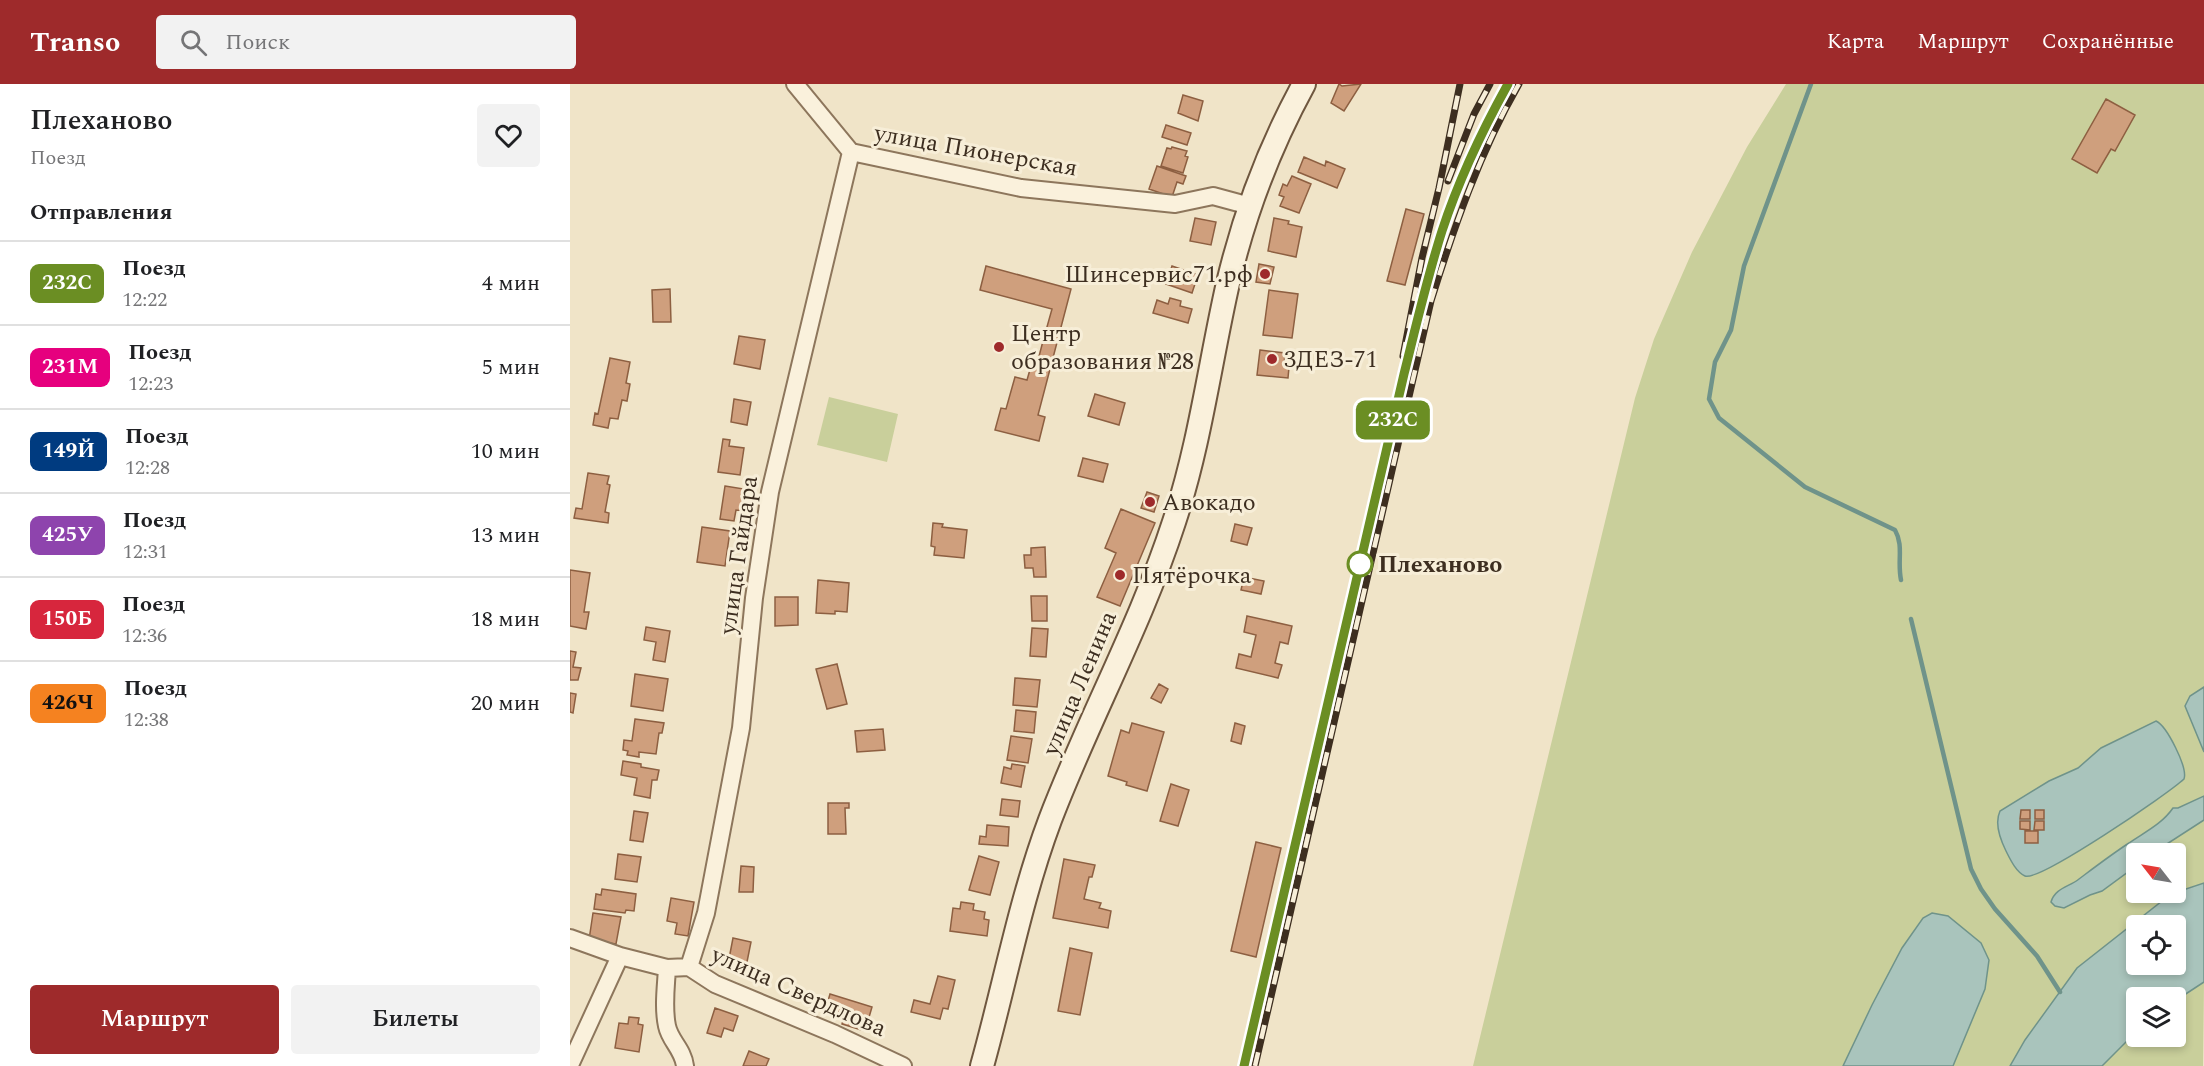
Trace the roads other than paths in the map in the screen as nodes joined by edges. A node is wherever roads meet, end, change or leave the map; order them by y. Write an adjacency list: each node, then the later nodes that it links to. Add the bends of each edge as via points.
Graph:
1 (795, 84): 3 (street, улица Пионерская)
2 (1304, 84): 4 (main road, улица Ленина, via 1261,173)
3 (852, 152): 4 (street, улица Пионерская, via 1021,188 1175,204 1213,196); 7 (street, улица Гайдара, via 766,511 741,728 706,913)
4 (1250, 206): 12 (main road, улица Ленина, via 1228,283 1175,520 1050,820 1015,930)
5 (570, 938): 6 (street, улица Свердлова)
6 (620, 956): 8 (street, улица Свердлова); 9 (street)
7 (689, 967): 8 (street, улица Свердлова); 11 (street, улица Свердлова, via 715,984)
8 (667, 968): 10 (street, via 667,1027 682,1052)
9 (570, 1065)
10 (685, 1066)
11 (903, 1066)
12 (982, 1066)

